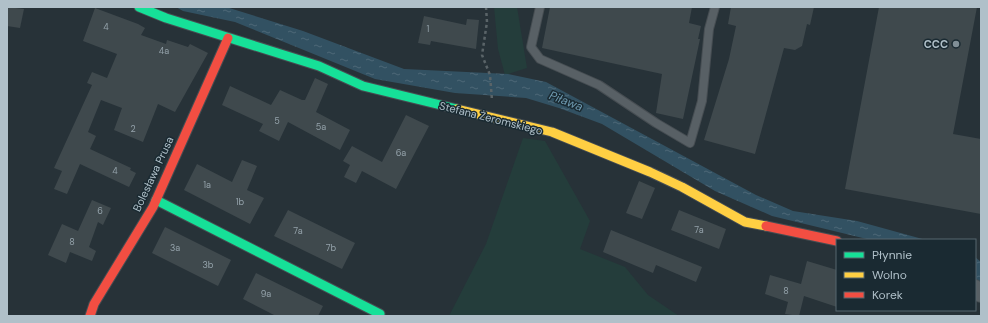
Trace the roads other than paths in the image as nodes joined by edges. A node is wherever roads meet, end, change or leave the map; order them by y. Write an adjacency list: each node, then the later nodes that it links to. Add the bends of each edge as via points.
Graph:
1 (139, 7): 4 (street, Stefana Żeromskiego)
2 (540, 7): 3 (lane, via 531,47 540,59 599,85 690,143 702,101 709,29)
3 (715, 7)
4 (228, 38): 5 (street, Bolesława Prusa); 6 (street, Stefana Żeromskiego, via 319,66 363,86 552,132 650,172 745,222)
5 (156, 200): 7 (street); 8 (street, Bolesława Prusa, via 94,304)
6 (836, 241)
7 (380, 314)
8 (90, 316)

